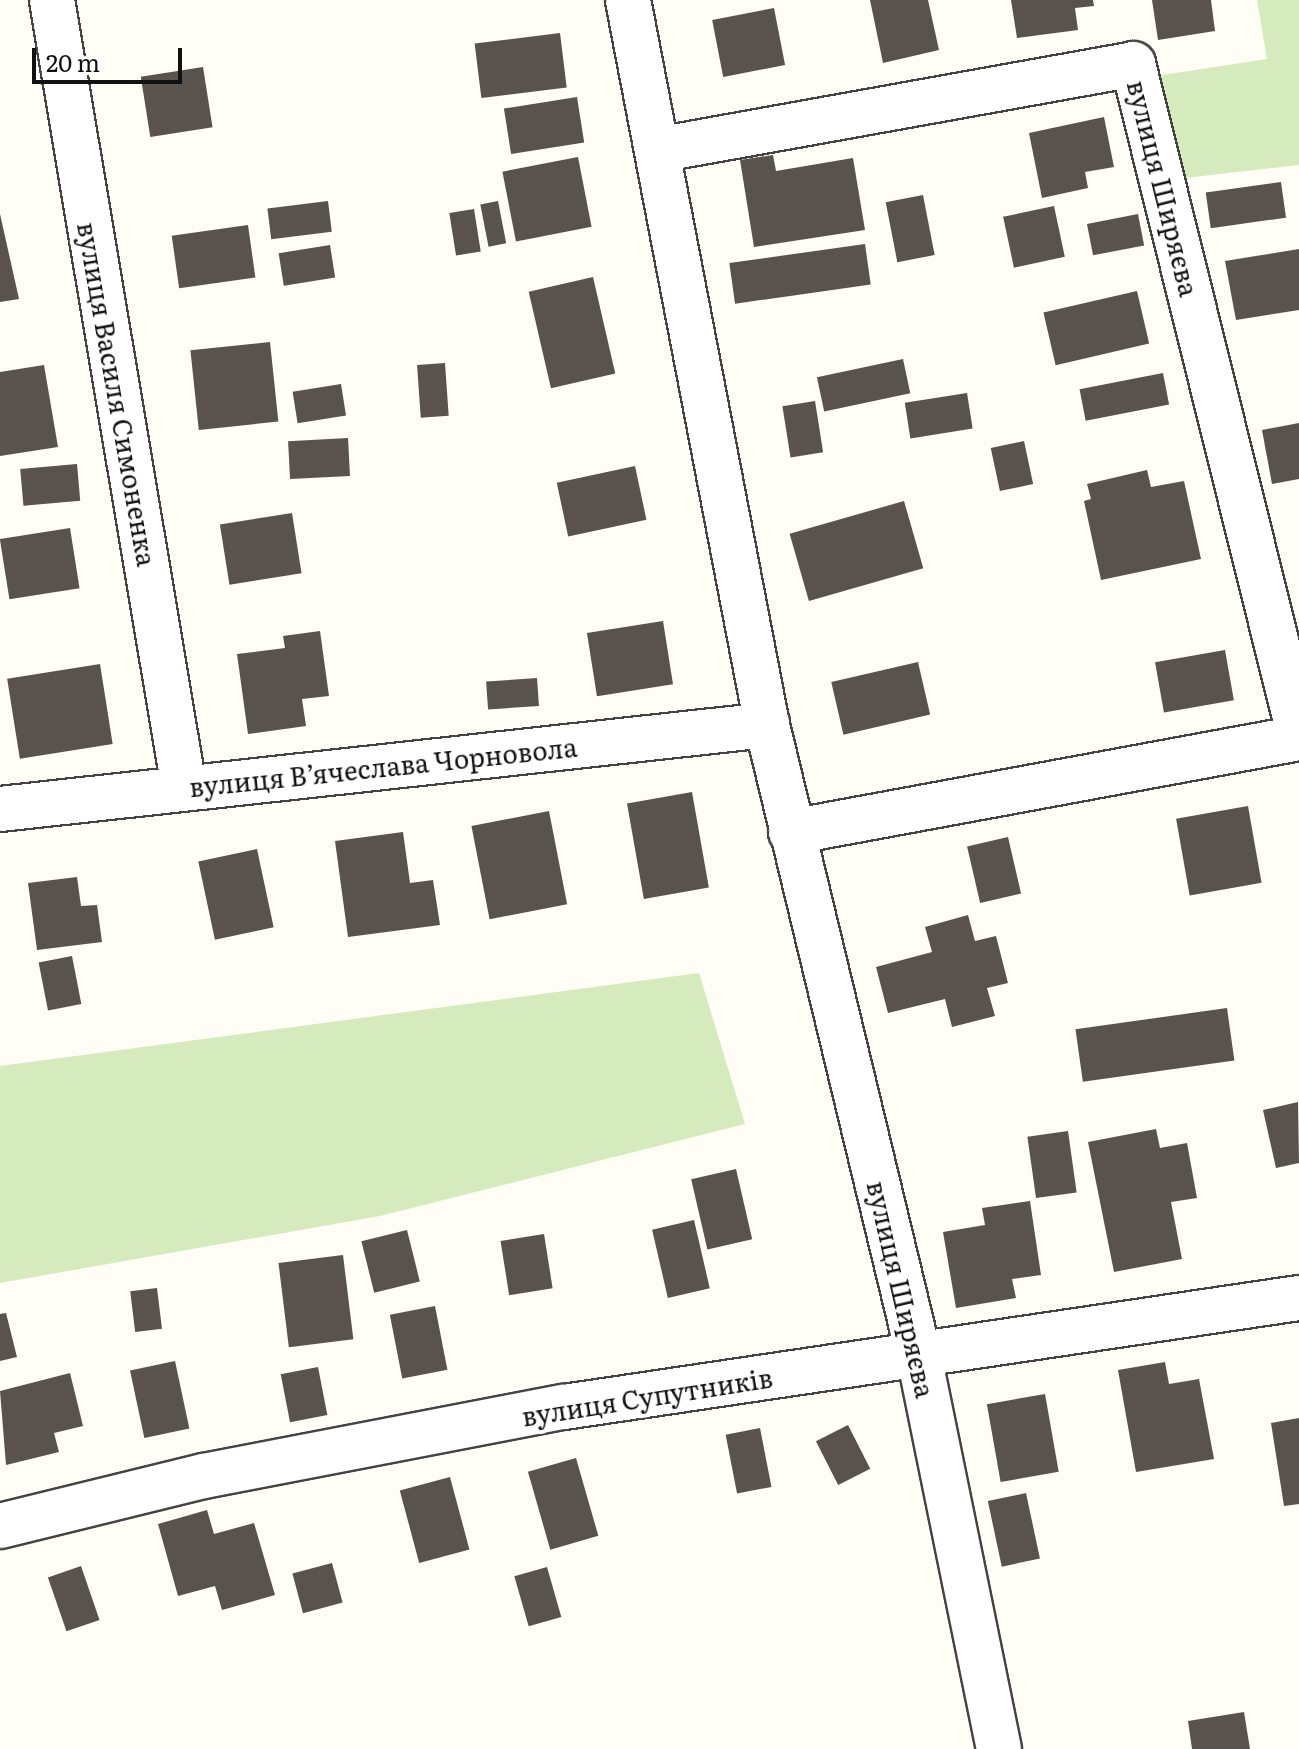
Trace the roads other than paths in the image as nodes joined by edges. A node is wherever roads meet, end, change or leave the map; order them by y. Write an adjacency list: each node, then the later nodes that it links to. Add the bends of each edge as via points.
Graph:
1 (52, 0): 6 (street, вулиця Василя Симоненка)
2 (628, 0): 3 (street, вулиця Ширяєва)
3 (657, 150): 4 (street, вулиця Ширяєва); 5 (street, вулиця Ширяєва, via 1133,64)
4 (767, 725): 6 (street, вулиця Вʼячеслава Чорновола); 8 (street, вулиця Ширяєва)
5 (1299, 736): 8 (street, вулиця Ширяєва)
6 (184, 788): 7 (street, вулиця Вʼячеслава Чорновола)
7 (0, 809)
8 (791, 832): 10 (street, вулиця Ширяєва)
9 (1299, 1298): 10 (street, вулиця Супутників)
10 (919, 1356): 11 (street, вулиця Супутників, via 564,1407 204,1476); 12 (street, вулиця Ширяєва)
11 (0, 1526)
12 (999, 1749)

